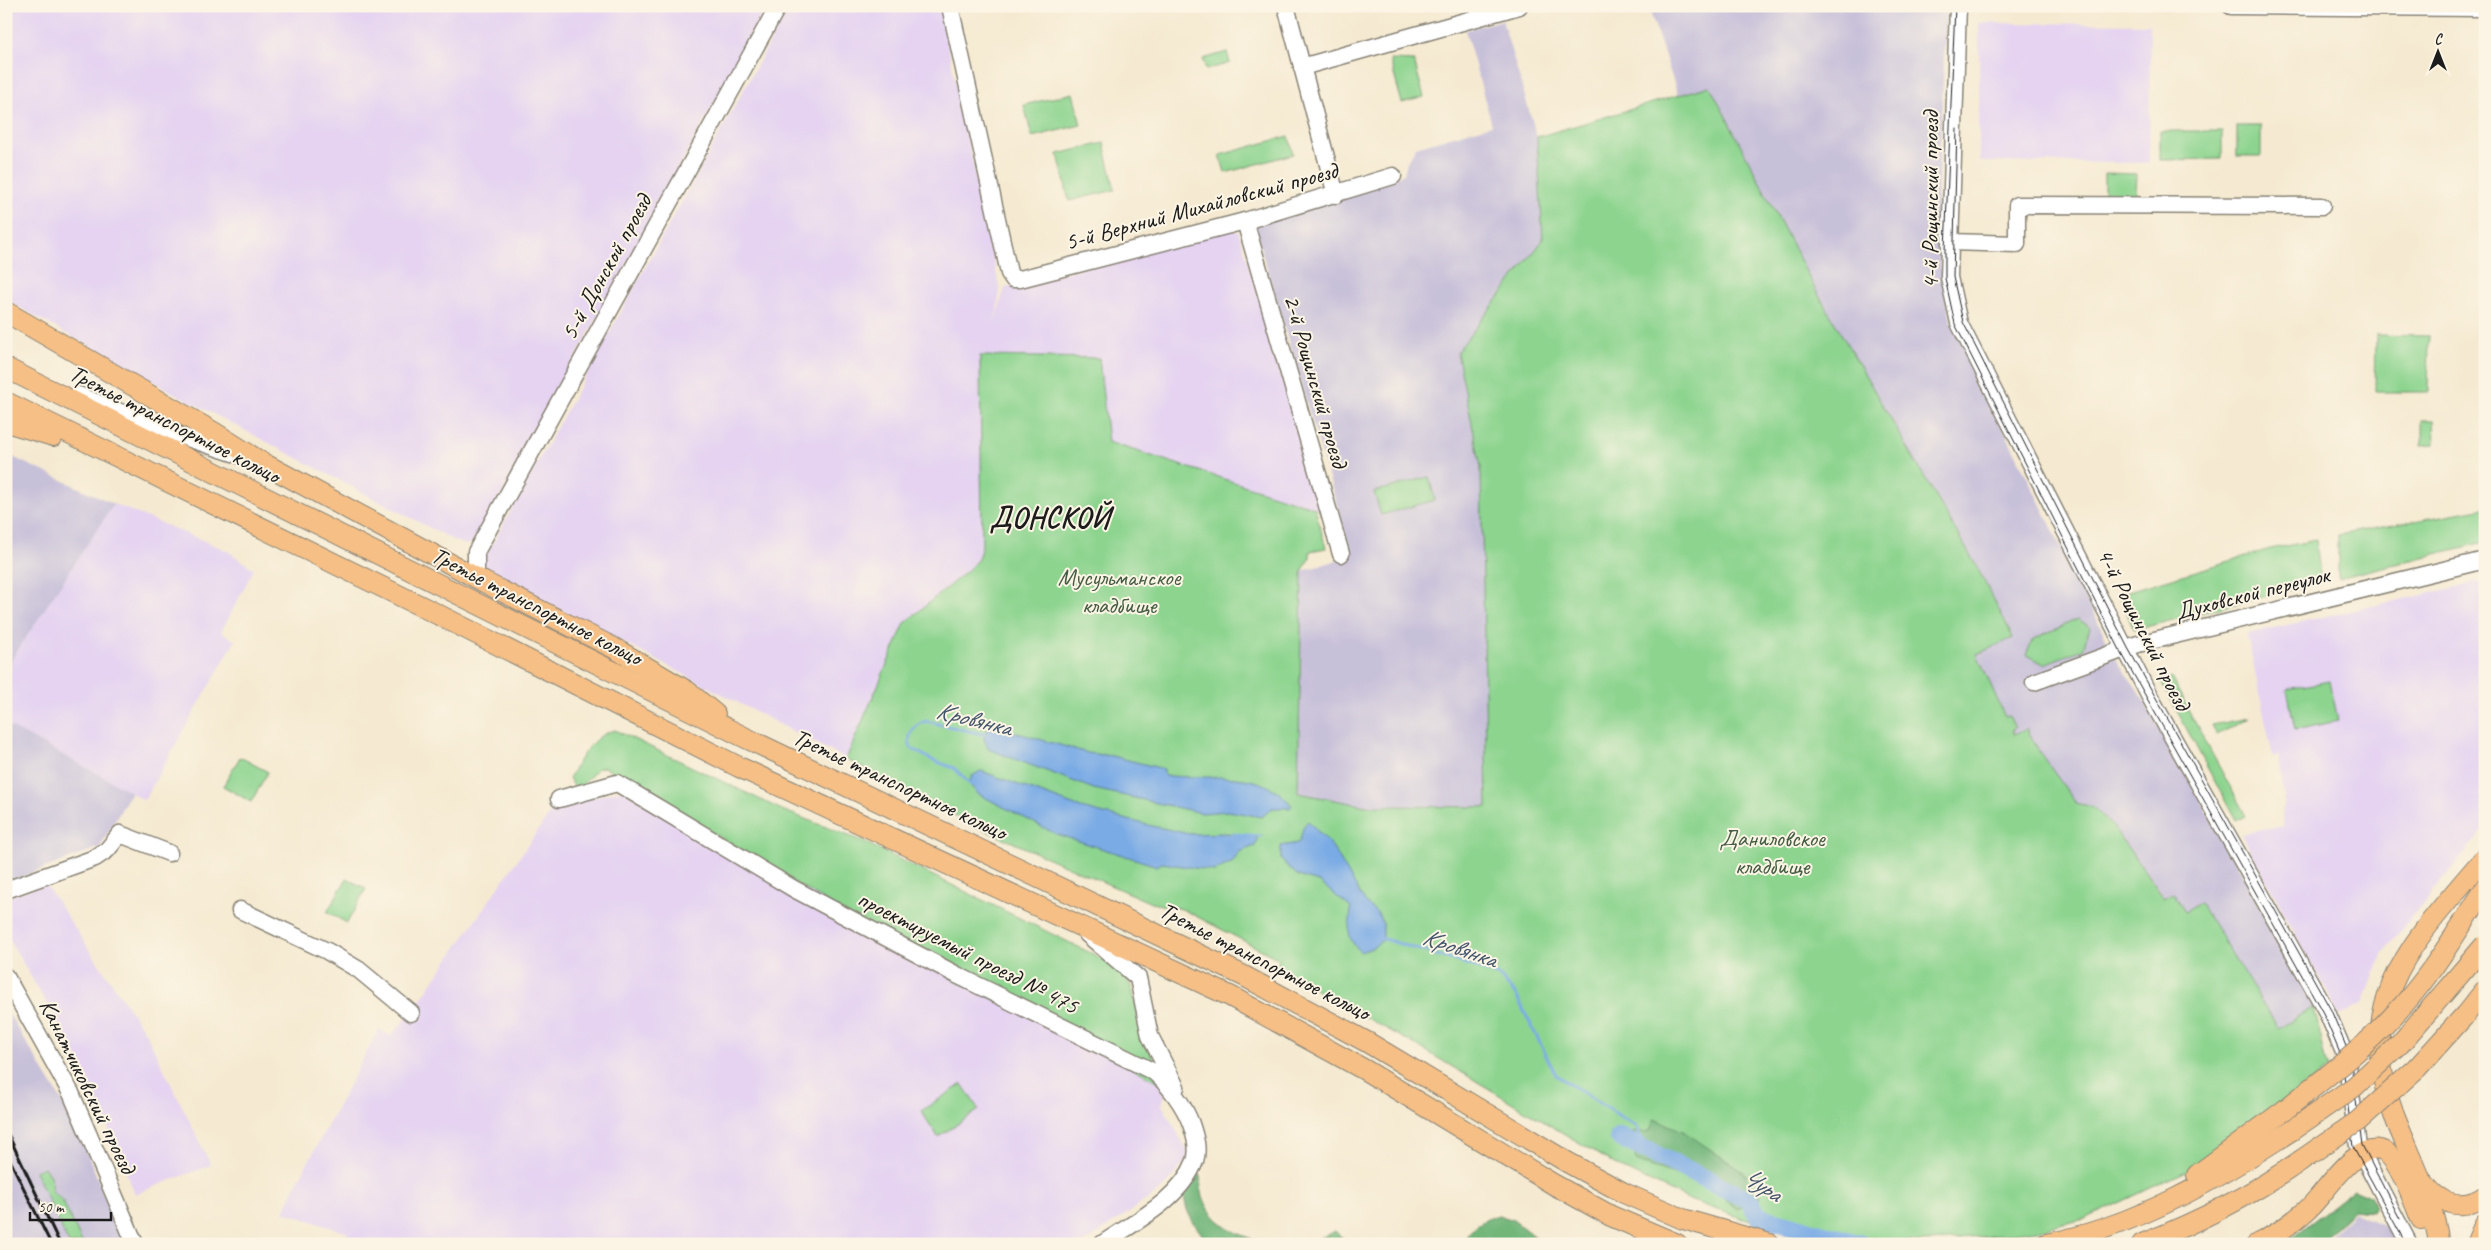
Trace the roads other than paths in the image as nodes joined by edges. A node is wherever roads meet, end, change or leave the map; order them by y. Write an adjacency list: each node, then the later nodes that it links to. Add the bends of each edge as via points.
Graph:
1 (778, 6): 22 (street, 5-й Донской проезд)
2 (950, 6): 14 (street, 5-й Верхний Михайловский проезд, via 1009,273 1013,279)
3 (1286, 6): 10 (street)
4 (1519, 6): 10 (street)
5 (1958, 6): 15 (street, 4-й Рощинский проезд)
6 (2231, 6): 7 (street)
7 (2255, 6): 8 (street)
8 (2446, 7): 9 (street)
9 (2485, 8)
10 (1302, 67): 12 (street)
11 (1393, 176): 12 (street, 5-й Верхний Михайловский проезд)
12 (1336, 195): 14 (street, 5-й Верхний Михайловский проезд)
13 (2322, 206): 15 (street, via 2017,205 2017,244)
14 (1245, 221): 23 (street, 2-й Рощинский проезд)
15 (1950, 242): 27 (street, 4-й Рощинский проезд, via 1949,277 1959,323)
16 (6, 312): 21 (main road)
17 (6, 366): 21 (street, via 172,433); 29 (main road, Третье транспортное кольцо)
18 (6, 402): 20 (main road, Третье транспортное кольцо)
19 (6, 422): 20 (main road)
20 (110, 453): 36 (main road, Третье транспортное кольцо, via 740,767)
21 (261, 462): 25 (main road)
22 (476, 552): 25 (street); 26 (street, 5-й Донской проезд)
23 (1341, 554)
24 (2485, 560): 27 (street, Духовской переулок)
25 (452, 563): 26 (main road)
26 (476, 578): 29 (main road, via 687,691)
27 (2125, 648): 28 (street, Духовской переулок); 44 (street, 4-й Рощинский проезд, via 2327,1012 2346,1057)
28 (2034, 682)
29 (746, 738): 53 (main road, Третье транспортное кольцо, via 1242,975 1367,1042 1624,1193 1684,1219)
30 (559, 799): 43 (street, проектируемый проезд № 475, via 617,783 803,893 957,975 1154,1072 1165,1082)
31 (169, 853): 34 (street, via 120,834 107,850 95,858)
32 (2485, 857): 45 (main road, via 2404,960 2390,984 2382,1009 2379,1035 2381,1068 2390,1103)
33 (2485, 889): 47 (main road, bridge, via 2422,981 2394,1016 2360,1050 2193,1178)
34 (6, 890)
35 (240, 910): 41 (street, via 327,951 359,970)
36 (1071, 920): 43 (street, via 1138,978 1150,1036); 52 (main road, Третье транспортное кольцо, via 1230,996 1365,1070 1552,1184 1611,1216)
37 (2485, 944): 47 (main road, bridge, via 2400,1044 2354,1087 2292,1130 2196,1188)
38 (6, 977): 50 (street, Канатчиковский проезд, via 71,1093)
39 (2485, 990): 42 (main road)
40 (2485, 996): 42 (main road)
41 (411, 1013)
42 (2465, 1015): 54 (main road, bridge, via 2410,1075 2358,1121 2229,1206)
43 (1186, 1113): 51 (street, проектируемый проезд № 475, via 1196,1141 1196,1160 1185,1179 1171,1196)
44 (2361, 1154): 55 (main road, via 2309,1208); 56 (street, 4-й Рощинский проезд); 57 (main road, via 2380,1150 2391,1157 2416,1207)
45 (2418, 1173): 46 (main road, via 2427,1188 2444,1201 2462,1205); 58 (main road)
46 (2485, 1196)
47 (2131, 1218): 49 (main road)
48 (2485, 1223): 59 (main road)
49 (2048, 1243)
50 (135, 1244)
51 (1102, 1244)
52 (1676, 1244)
53 (1770, 1244)
54 (2142, 1244)
55 (2257, 1244)
56 (2409, 1244)
57 (2428, 1244)
58 (2439, 1244)
59 (2476, 1244)

